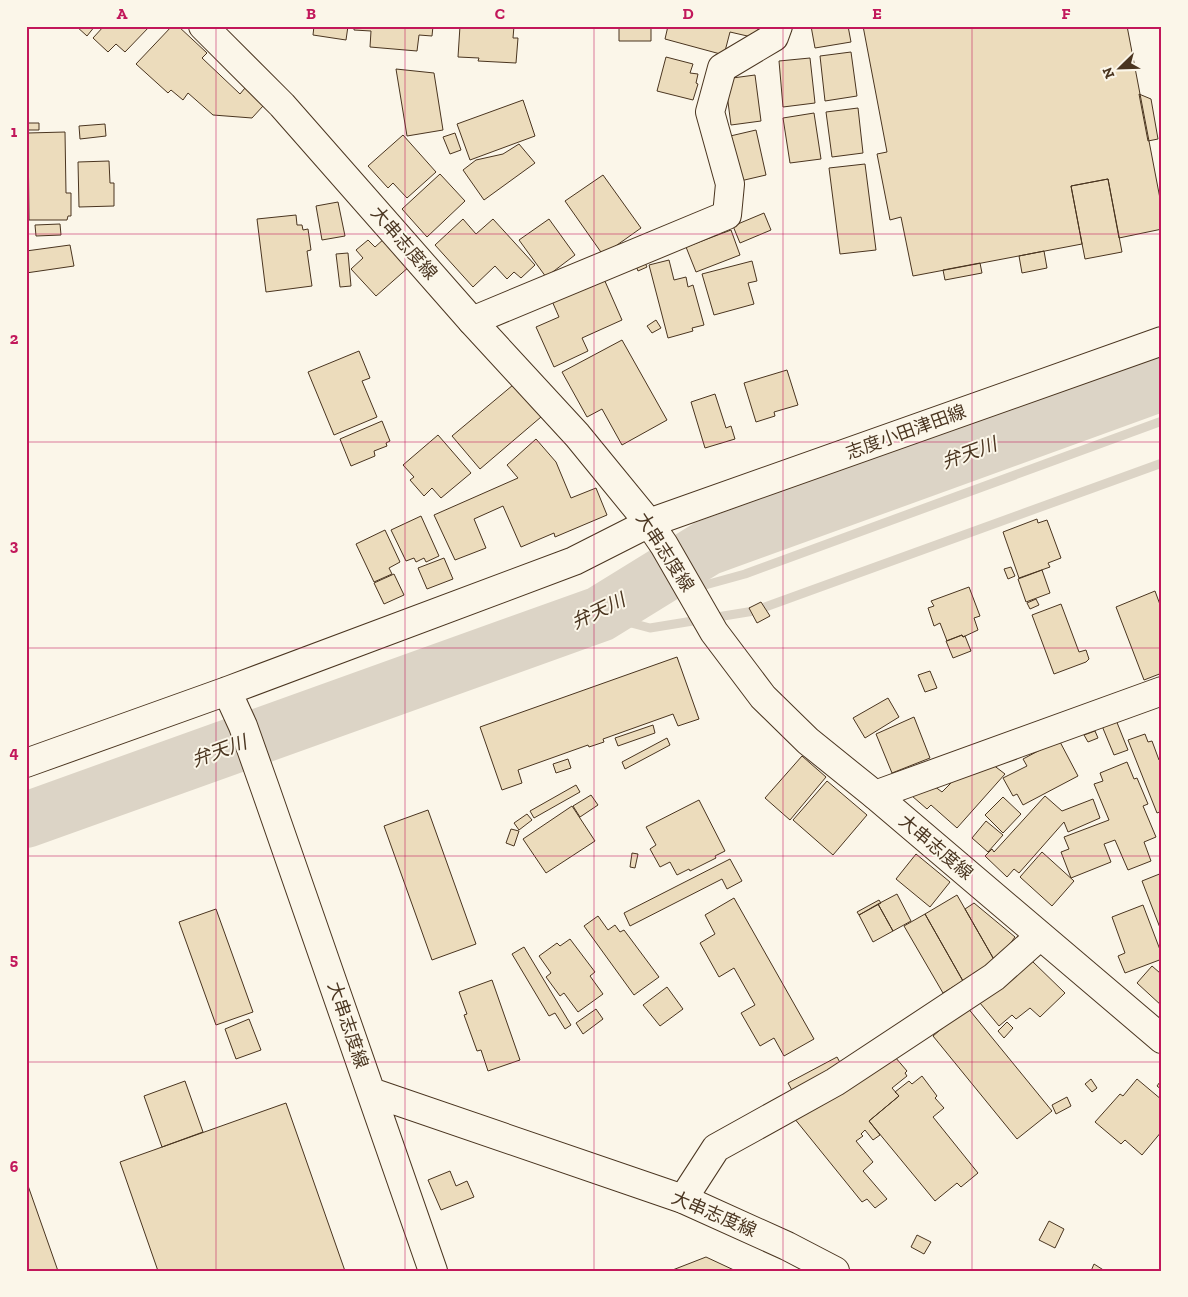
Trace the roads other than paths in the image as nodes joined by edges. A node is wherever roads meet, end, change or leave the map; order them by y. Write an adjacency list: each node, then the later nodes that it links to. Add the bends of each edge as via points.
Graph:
1 (778, 26): 3 (main road, via 774,37 722,68 710,112 730,184 727,215)
2 (205, 27): 3 (main road, 大串志度線, via 282,105)
3 (472, 321): 5 (main road, 大串志度線, via 577,435)
4 (1162, 341): 5 (main road, 志度小田津田線)
5 (649, 524): 7 (main road, 志度小田津田線, via 574,561); 9 (main road, 大串志度線, via 714,632 763,697 808,742)
6 (1162, 691): 9 (main road)
7 (227, 692): 8 (main road); 12 (main road, 大串志度線, via 243,726)
8 (26, 763)
9 (875, 796): 10 (main road, 大串志度線)
10 (1040, 936): 11 (main road, 大串志度線); 13 (main road, via 994,977 835,1082 716,1148)
11 (1162, 1039)
12 (371, 1092): 13 (main road, 大串志度線); 14 (main road)
13 (683, 1200): 15 (main road, 大串志度線)
14 (433, 1271)
15 (835, 1271)

